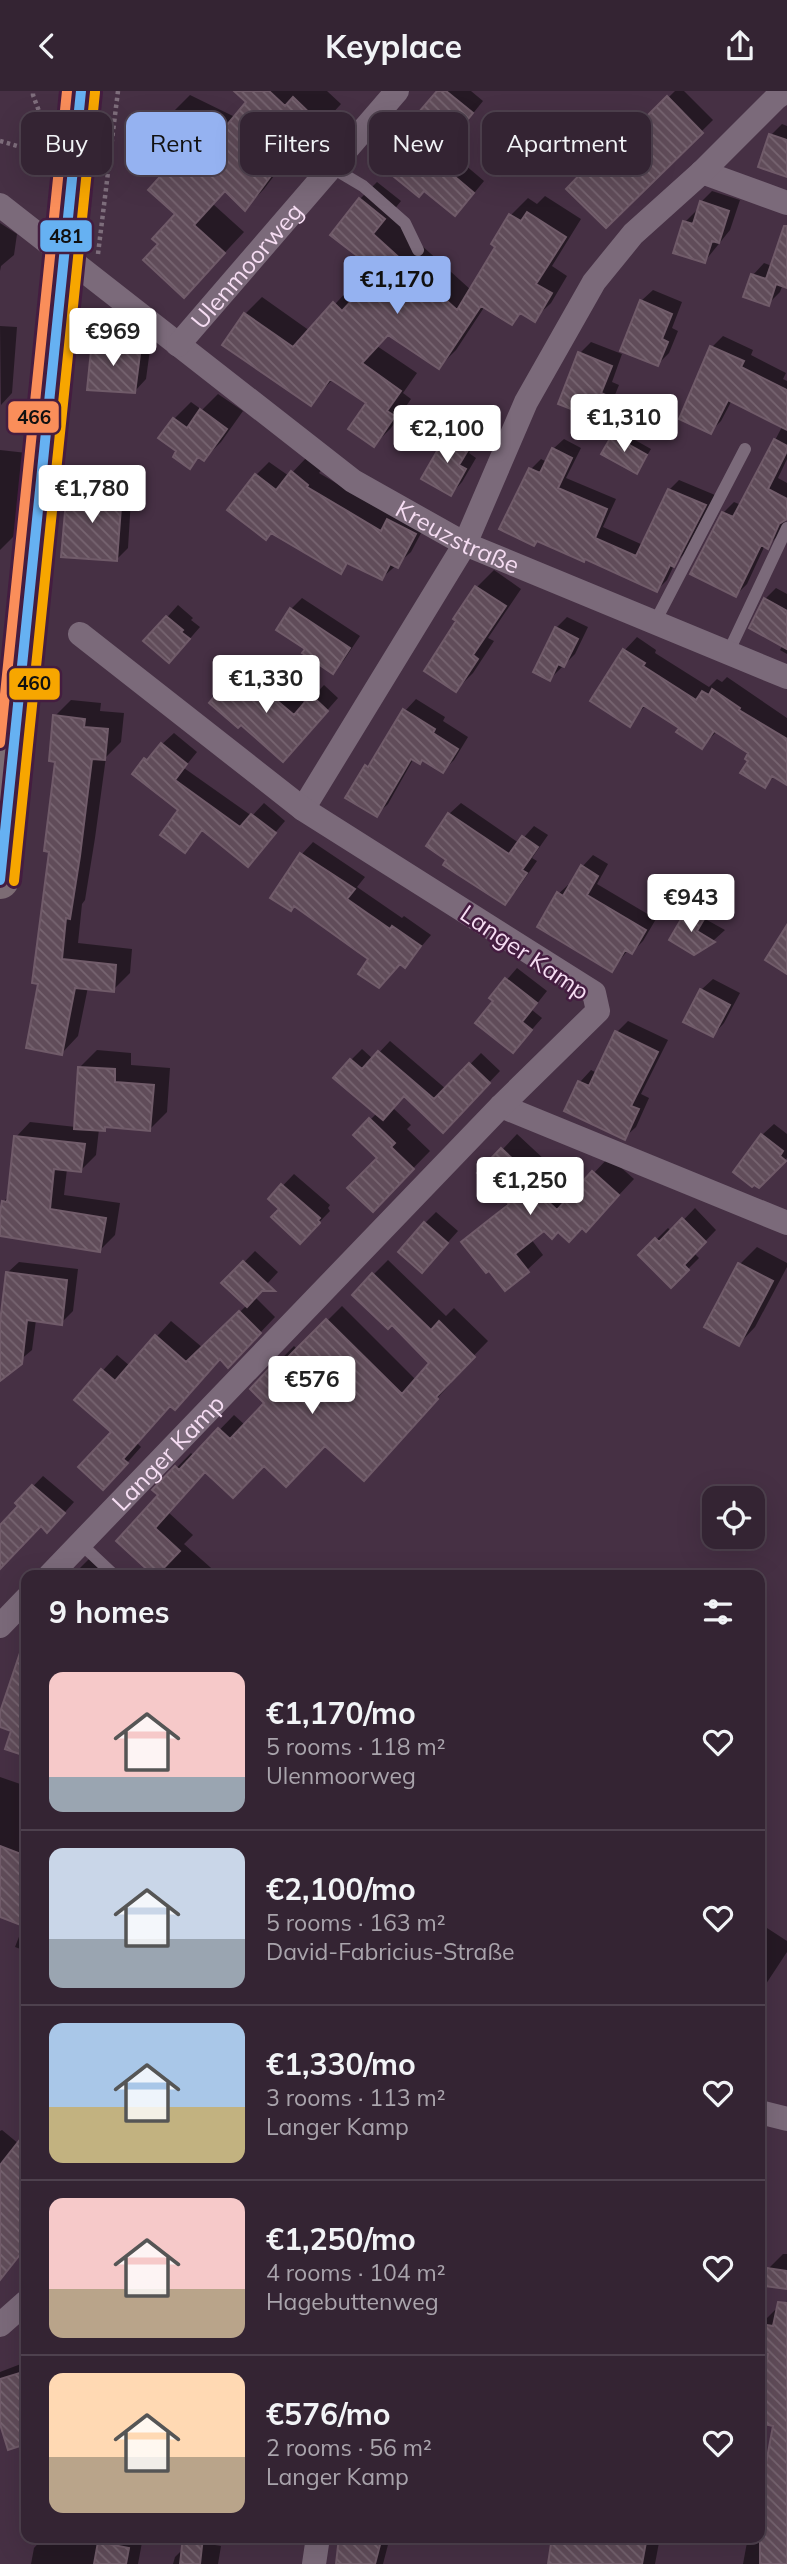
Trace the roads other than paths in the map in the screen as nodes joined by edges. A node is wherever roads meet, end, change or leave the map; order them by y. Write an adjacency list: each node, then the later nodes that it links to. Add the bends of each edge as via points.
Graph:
1 (81, 91): 11 (main road)
2 (397, 91): 4 (street, Ulenmoorweg)
3 (786, 91): 5 (street)
4 (355, 139)
5 (702, 172): 8 (street); 15 (street, via 633,234 594,282 526,402)
6 (324, 175): 12 (street, Ulenmoorweg)
7 (344, 175): 10 (lane, via 405,223)
8 (787, 203)
9 (0, 205): 11 (street, Kreuzstraße)
10 (418, 250)
11 (64, 255): 12 (street, Kreuzstraße); 21 (main road)
12 (178, 345): 15 (street, Kreuzstraße, via 353,481)
13 (745, 449): 16 (lane)
14 (787, 528): 18 (lane)
15 (465, 544): 16 (street, Kreuzstraße); 20 (street)
16 (654, 622): 18 (street, Kreuzstraße)
17 (80, 634): 20 (street, Langer Kamp)
18 (729, 653): 19 (street, Kreuzstraße)
19 (787, 677)
20 (303, 809): 22 (street, Langer Kamp, via 594,993 598,1010)
21 (0, 880)
22 (501, 1107): 23 (street); 24 (street, Langer Kamp)
23 (787, 1223)
24 (80, 1543): 25 (street, Langer Kamp); 26 (lane)
25 (55, 1570)
26 (109, 1570)
27 (21, 1604): 28 (street)
28 (0, 1626)
29 (765, 2113): 30 (street)
30 (787, 2119)
31 (21, 2306): 32 (street)
32 (0, 2325)
33 (317, 2543): 34 (street)
34 (314, 2564)

